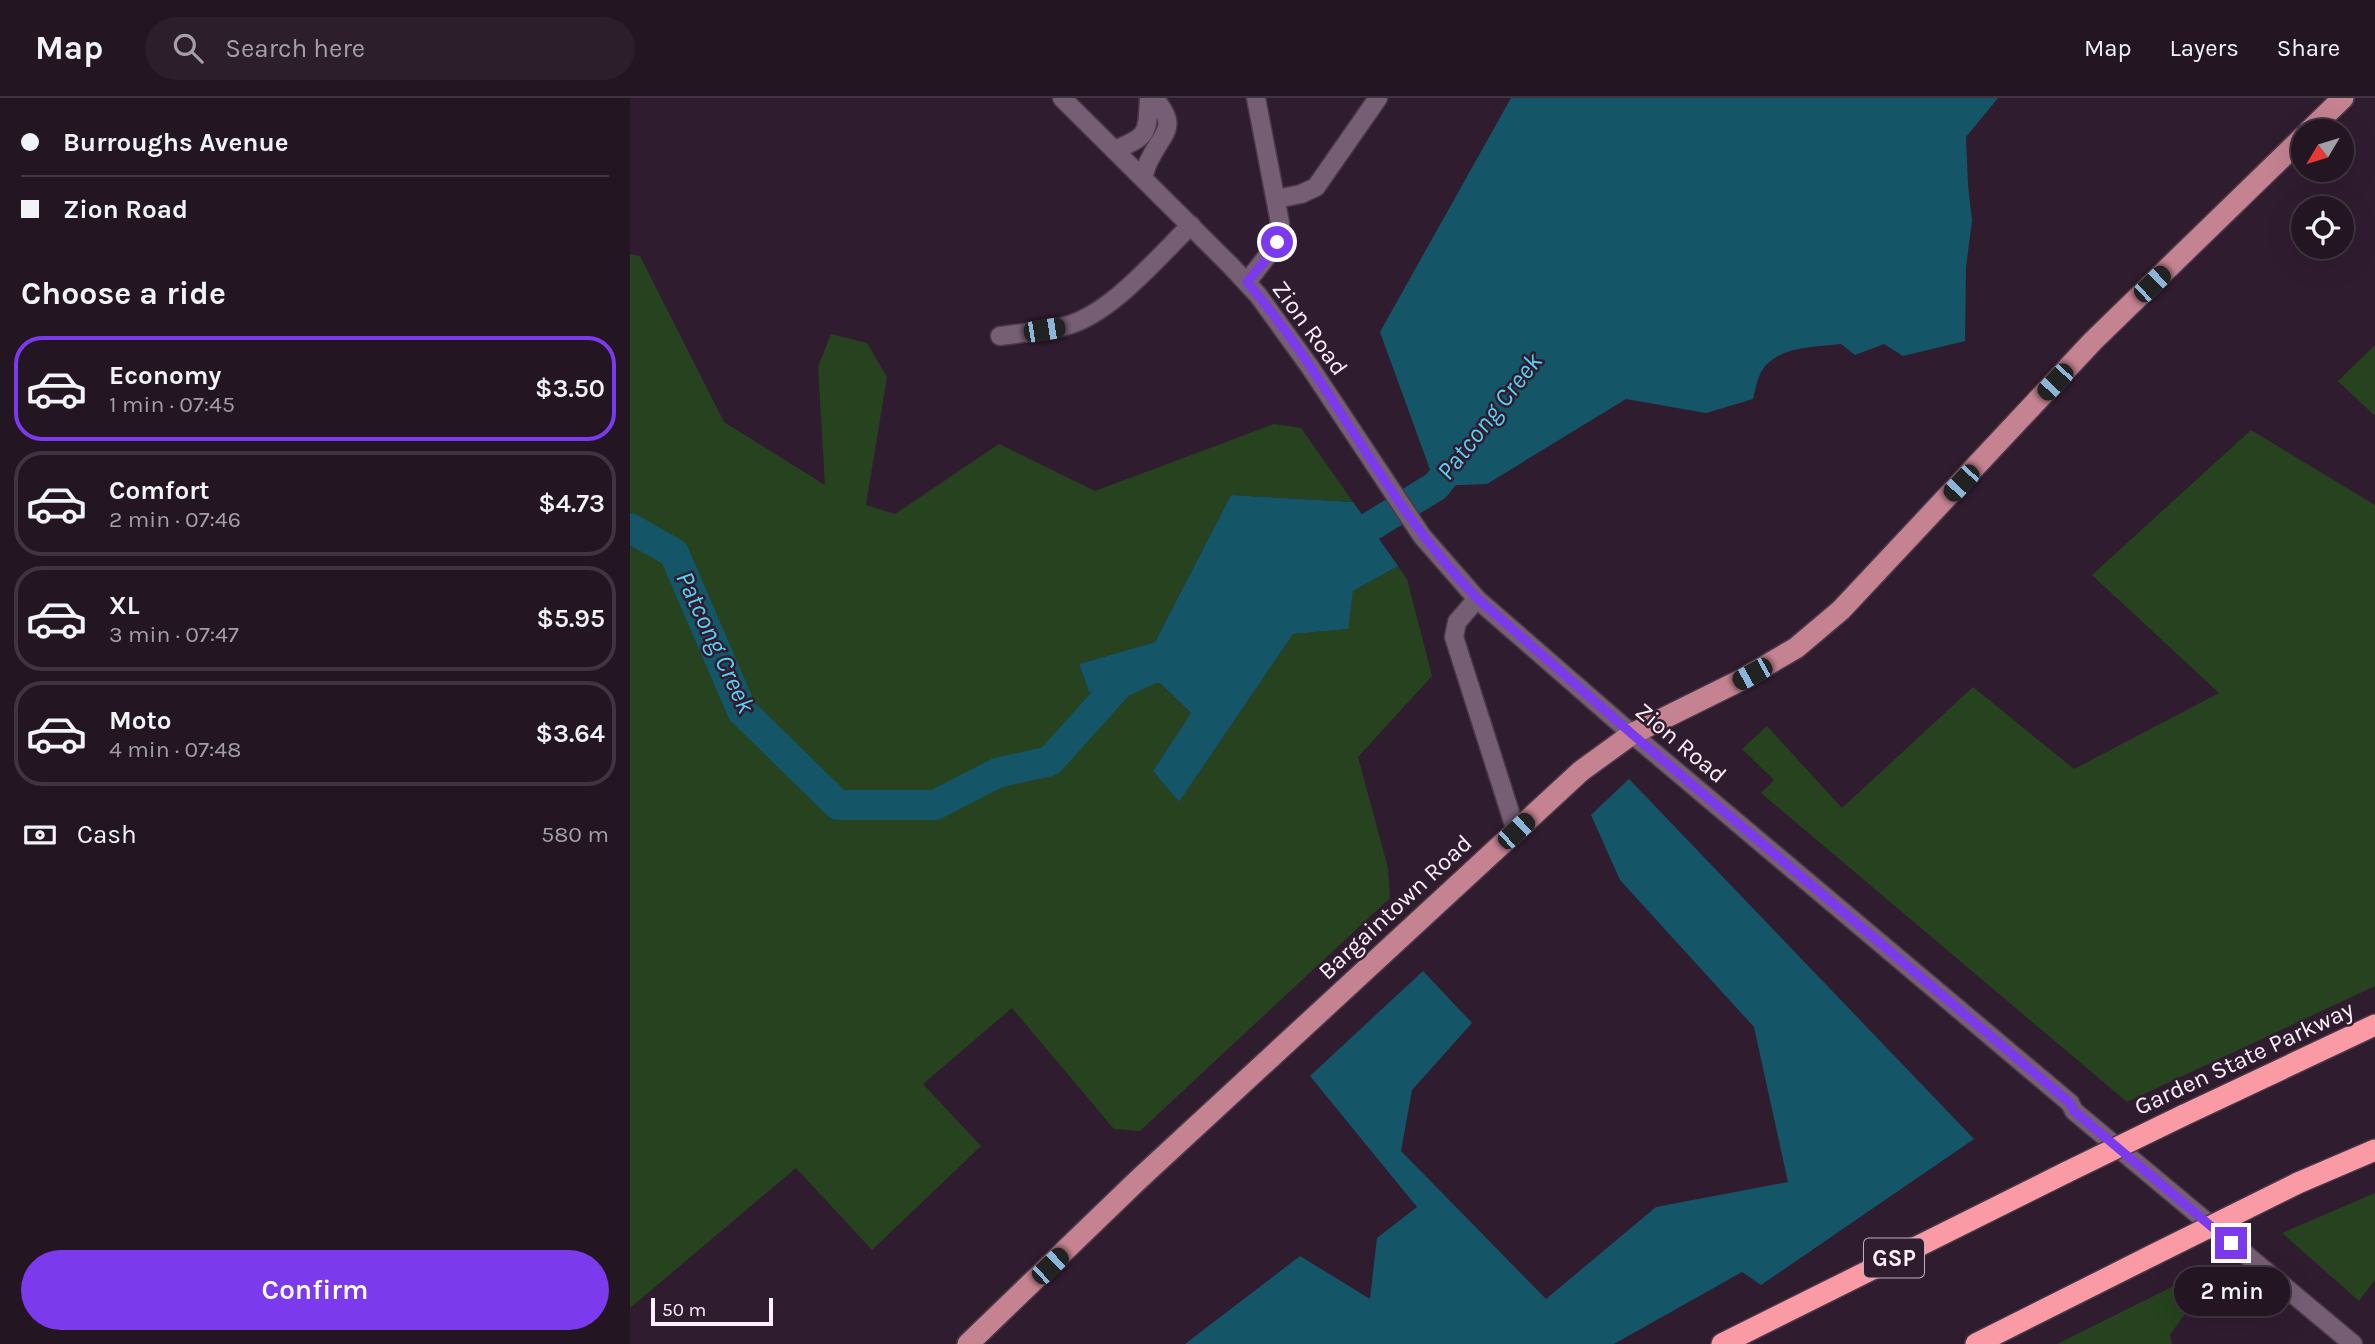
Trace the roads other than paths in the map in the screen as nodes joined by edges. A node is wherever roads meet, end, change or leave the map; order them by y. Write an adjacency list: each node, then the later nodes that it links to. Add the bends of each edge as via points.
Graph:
1 (1062, 98): 8 (street, Zion Road)
2 (1151, 98): 8 (street, via 1145,132); 9 (street, via 1163,108 1166,132)
3 (1256, 98): 10 (street)
4 (1378, 98): 10 (street, via 1315,187)
5 (2343, 98): 6 (main road)
6 (2321, 119)
7 (2291, 149): 15 (main road, Bargaintown Road, via 2093,341 1833,617 1796,648)
8 (1114, 150): 9 (street, Zion Road)
9 (1143, 178): 11 (street, Zion Road)
10 (1276, 199): 12 (street, via 1277,242)
11 (1191, 225): 12 (street, Zion Road); 13 (street, via 1111,302 1090,316 1066,326)
12 (1247, 282): 14 (street, Zion Road, via 1287,334 1411,521)
13 (1000, 336)
14 (1478, 599): 15 (street, Zion Road); 16 (street, via 1457,622 1454,637)
15 (1632, 734): 16 (main road, Bargaintown Road, via 1602,754); 22 (street, Zion Road)
16 (1516, 831): 19 (main road, Bargaintown Road)
17 (2375, 1025): 20 (highway, Garden State Parkway / GSP, bridge)
18 (2375, 1150): 21 (highway, bridge, via 2298,1183)
19 (968, 1344)
20 (1722, 1344)
21 (1976, 1344)
22 (2353, 1344)

